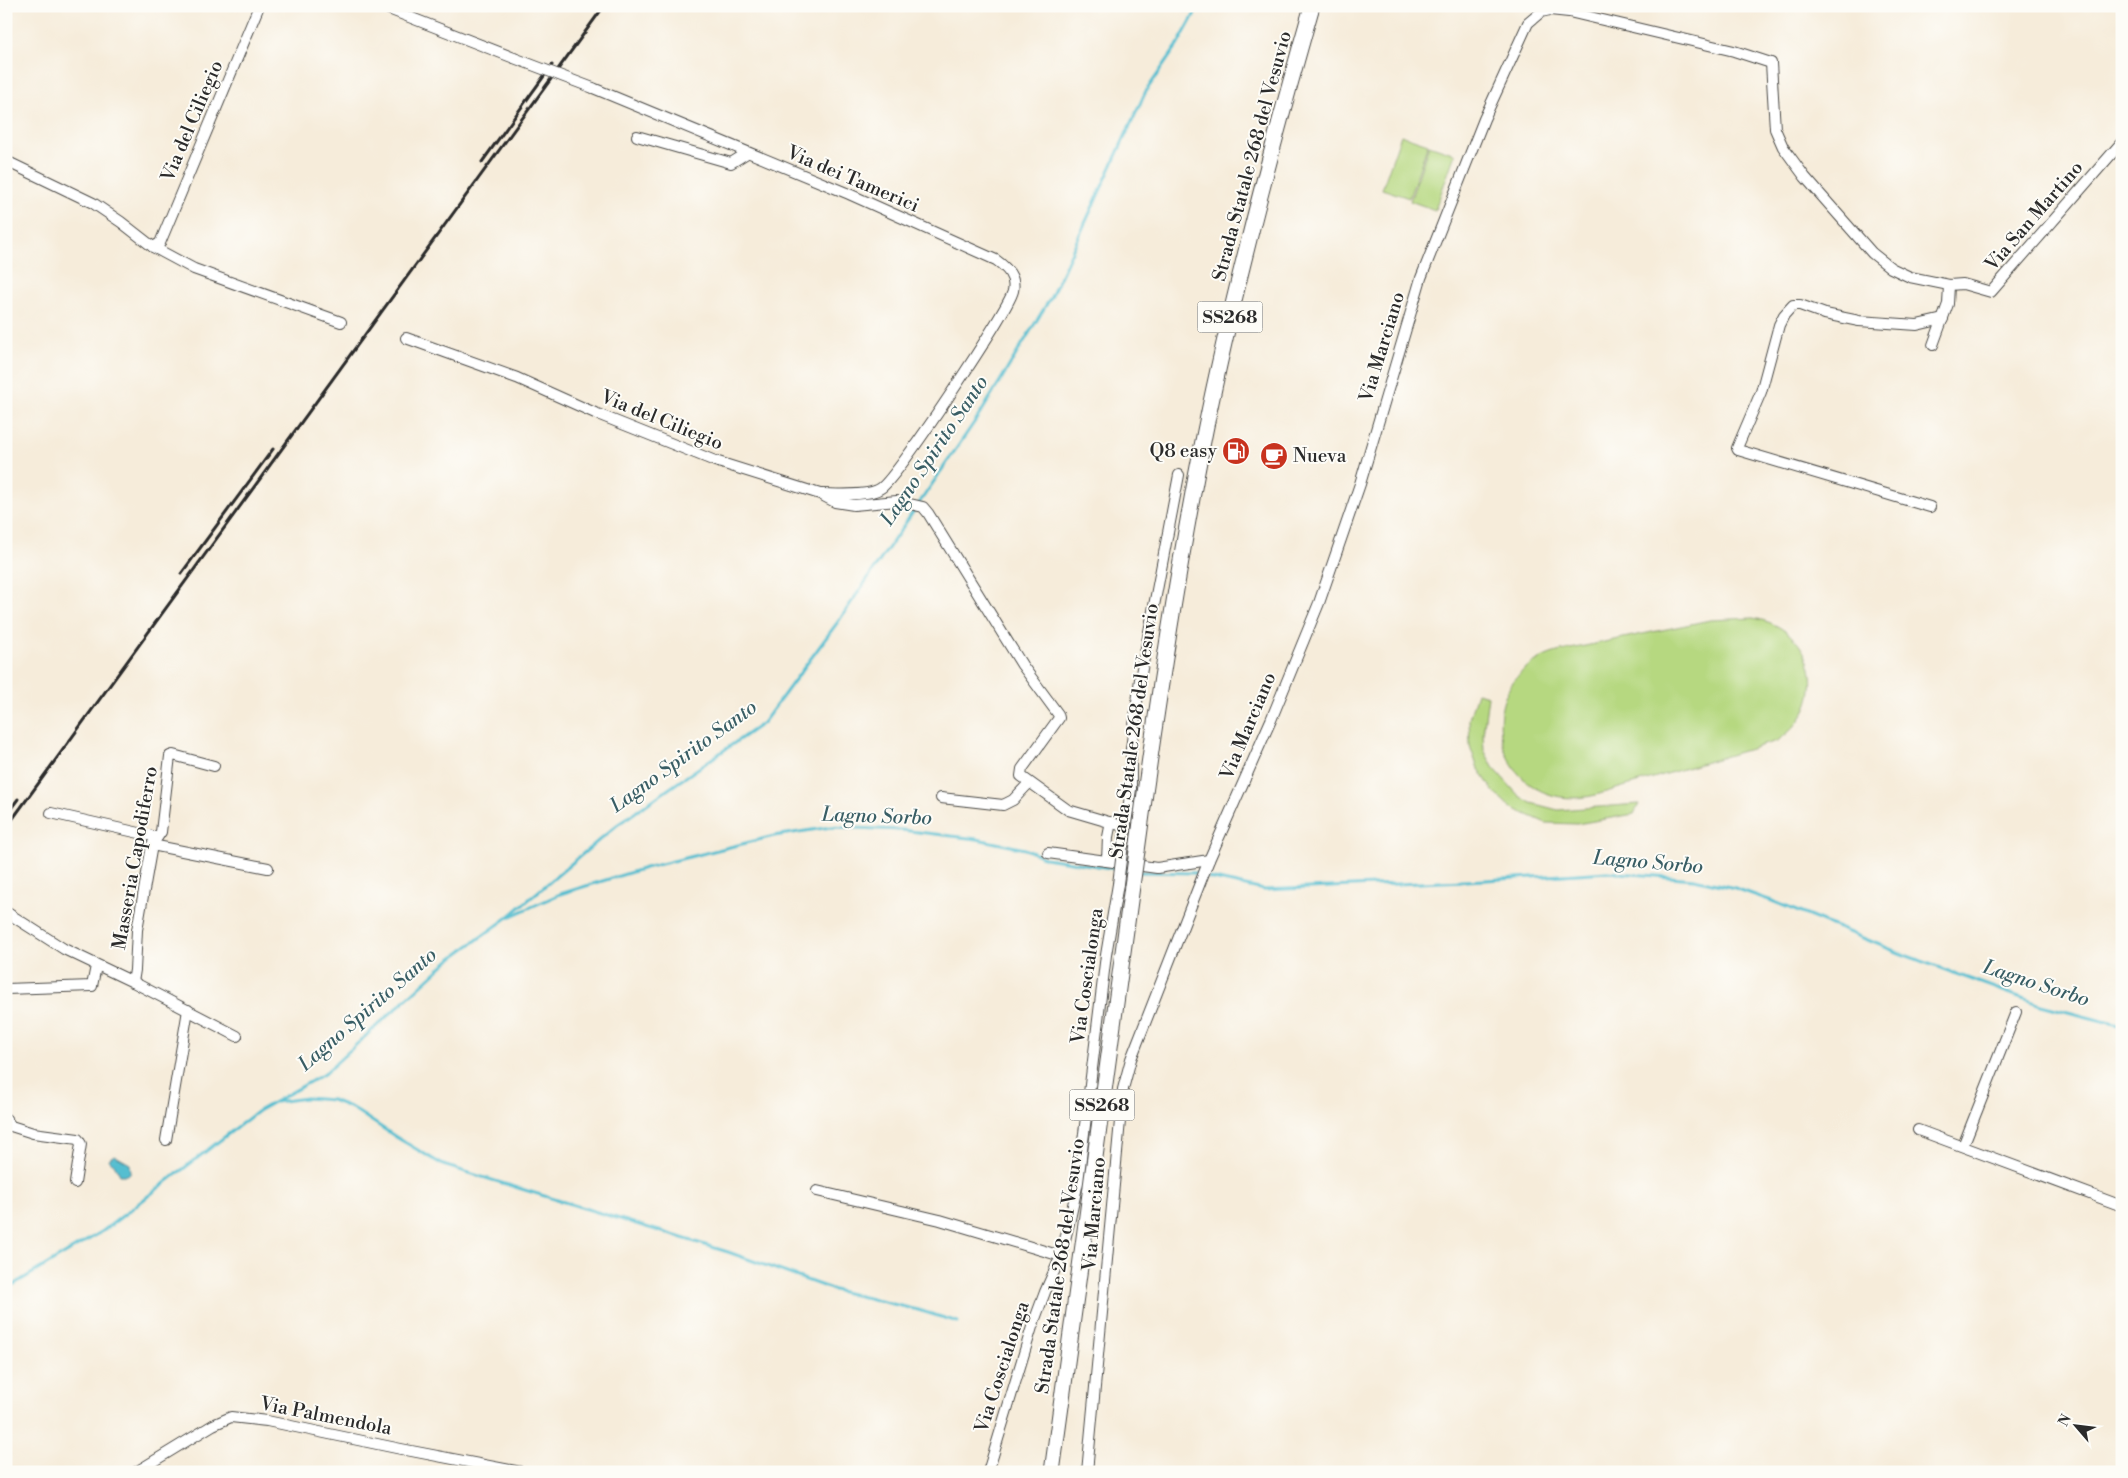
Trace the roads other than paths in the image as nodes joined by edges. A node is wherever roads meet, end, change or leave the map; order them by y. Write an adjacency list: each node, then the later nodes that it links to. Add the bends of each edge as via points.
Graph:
1 (259, 6): 9 (street, Via del Ciliegio, via 160,243)
2 (381, 6): 7 (street, Via dei Tamerici, bridge, via 593,88)
3 (1312, 6): 25 (highway, Strada Statale 268 del Vesuvio / SS268, via 1259,200 1205,430)
4 (1534, 11): 10 (street, Via San Martino, via 1569,12 1725,48 1771,63 1775,129 1783,147 1805,177 1872,253 1891,268 1910,277); 27 (street, Via Marciano, via 1520,37 1421,278 1360,484 1319,603)
5 (637, 136): 7 (street, via 731,163)
6 (2122, 142): 10 (street, Via San Martino, via 1991,292 1963,284)
7 (747, 153): 16 (street, Via dei Tamerici, via 849,194 996,260 1012,278 1013,294 902,466 881,488 868,493)
8 (6, 161): 9 (street, via 93,203)
9 (153, 247): 12 (street, via 194,269)
10 (1949, 284): 11 (street)
11 (1943, 319): 14 (street); 17 (street, via 1917,325 1859,321 1800,305 1793,306 1779,325 1761,392 1736,448)
12 (341, 322)
13 (406, 338): 16 (street, Via del Ciliegio, via 517,378 715,461)
14 (1933, 345)
15 (1179, 475): 23 (street, via 1140,680 1130,749 1131,788)
16 (820, 494): 19 (street, Via del Ciliegio, via 835,502 854,505 897,501 923,507 928,513 1022,666 1058,714 1059,718 1020,774)
17 (1930, 507)
18 (214, 766): 24 (street, Masseria Capodiferro, via 170,756 161,832)
19 (1029, 783): 20 (street, via 1013,800 1003,805); 22 (street, via 1068,810)
20 (941, 798)
21 (51, 813): 24 (street)
22 (1111, 822): 23 (street); 28 (street)
23 (1126, 827): 25 (street)
24 (154, 841): 29 (street); 33 (street, Masseria Capodiferro, via 137,930)
25 (1130, 848): 30 (highway, Strada Statale 268 del Vesuvio / SS268, bridge)
26 (1048, 853): 28 (street)
27 (1209, 860): 28 (street, via 1157,868); 50 (street, Via Marciano, via 1131,1059 1124,1089)
28 (1107, 861)
29 (268, 868)
30 (1125, 885): 45 (street, Via Coscialonga, via 1106,955 1078,1182); 49 (highway, Strada Statale 268 del Vesuvio / SS268)
31 (6, 912): 32 (street)
32 (96, 966): 33 (street); 34 (street, via 92,986)
33 (133, 982): 35 (street)
34 (6, 989)
35 (188, 1010): 37 (street); 40 (street)
36 (2016, 1012): 41 (street)
37 (237, 1036)
38 (6, 1119): 42 (street, via 11,1126 33,1133 78,1139 81,1144)
39 (1918, 1130): 41 (street)
40 (166, 1140)
41 (1963, 1146): 44 (street)
42 (75, 1182)
43 (817, 1191): 45 (street, via 940,1220)
44 (2122, 1206)
45 (1061, 1256): 48 (street, Via Coscialonga, via 1032,1327)
46 (136, 1472): 47 (street, Via Palmendola, via 231,1417 267,1421)
47 (521, 1472)
48 (988, 1472)
49 (1052, 1472)
50 (1087, 1472)

